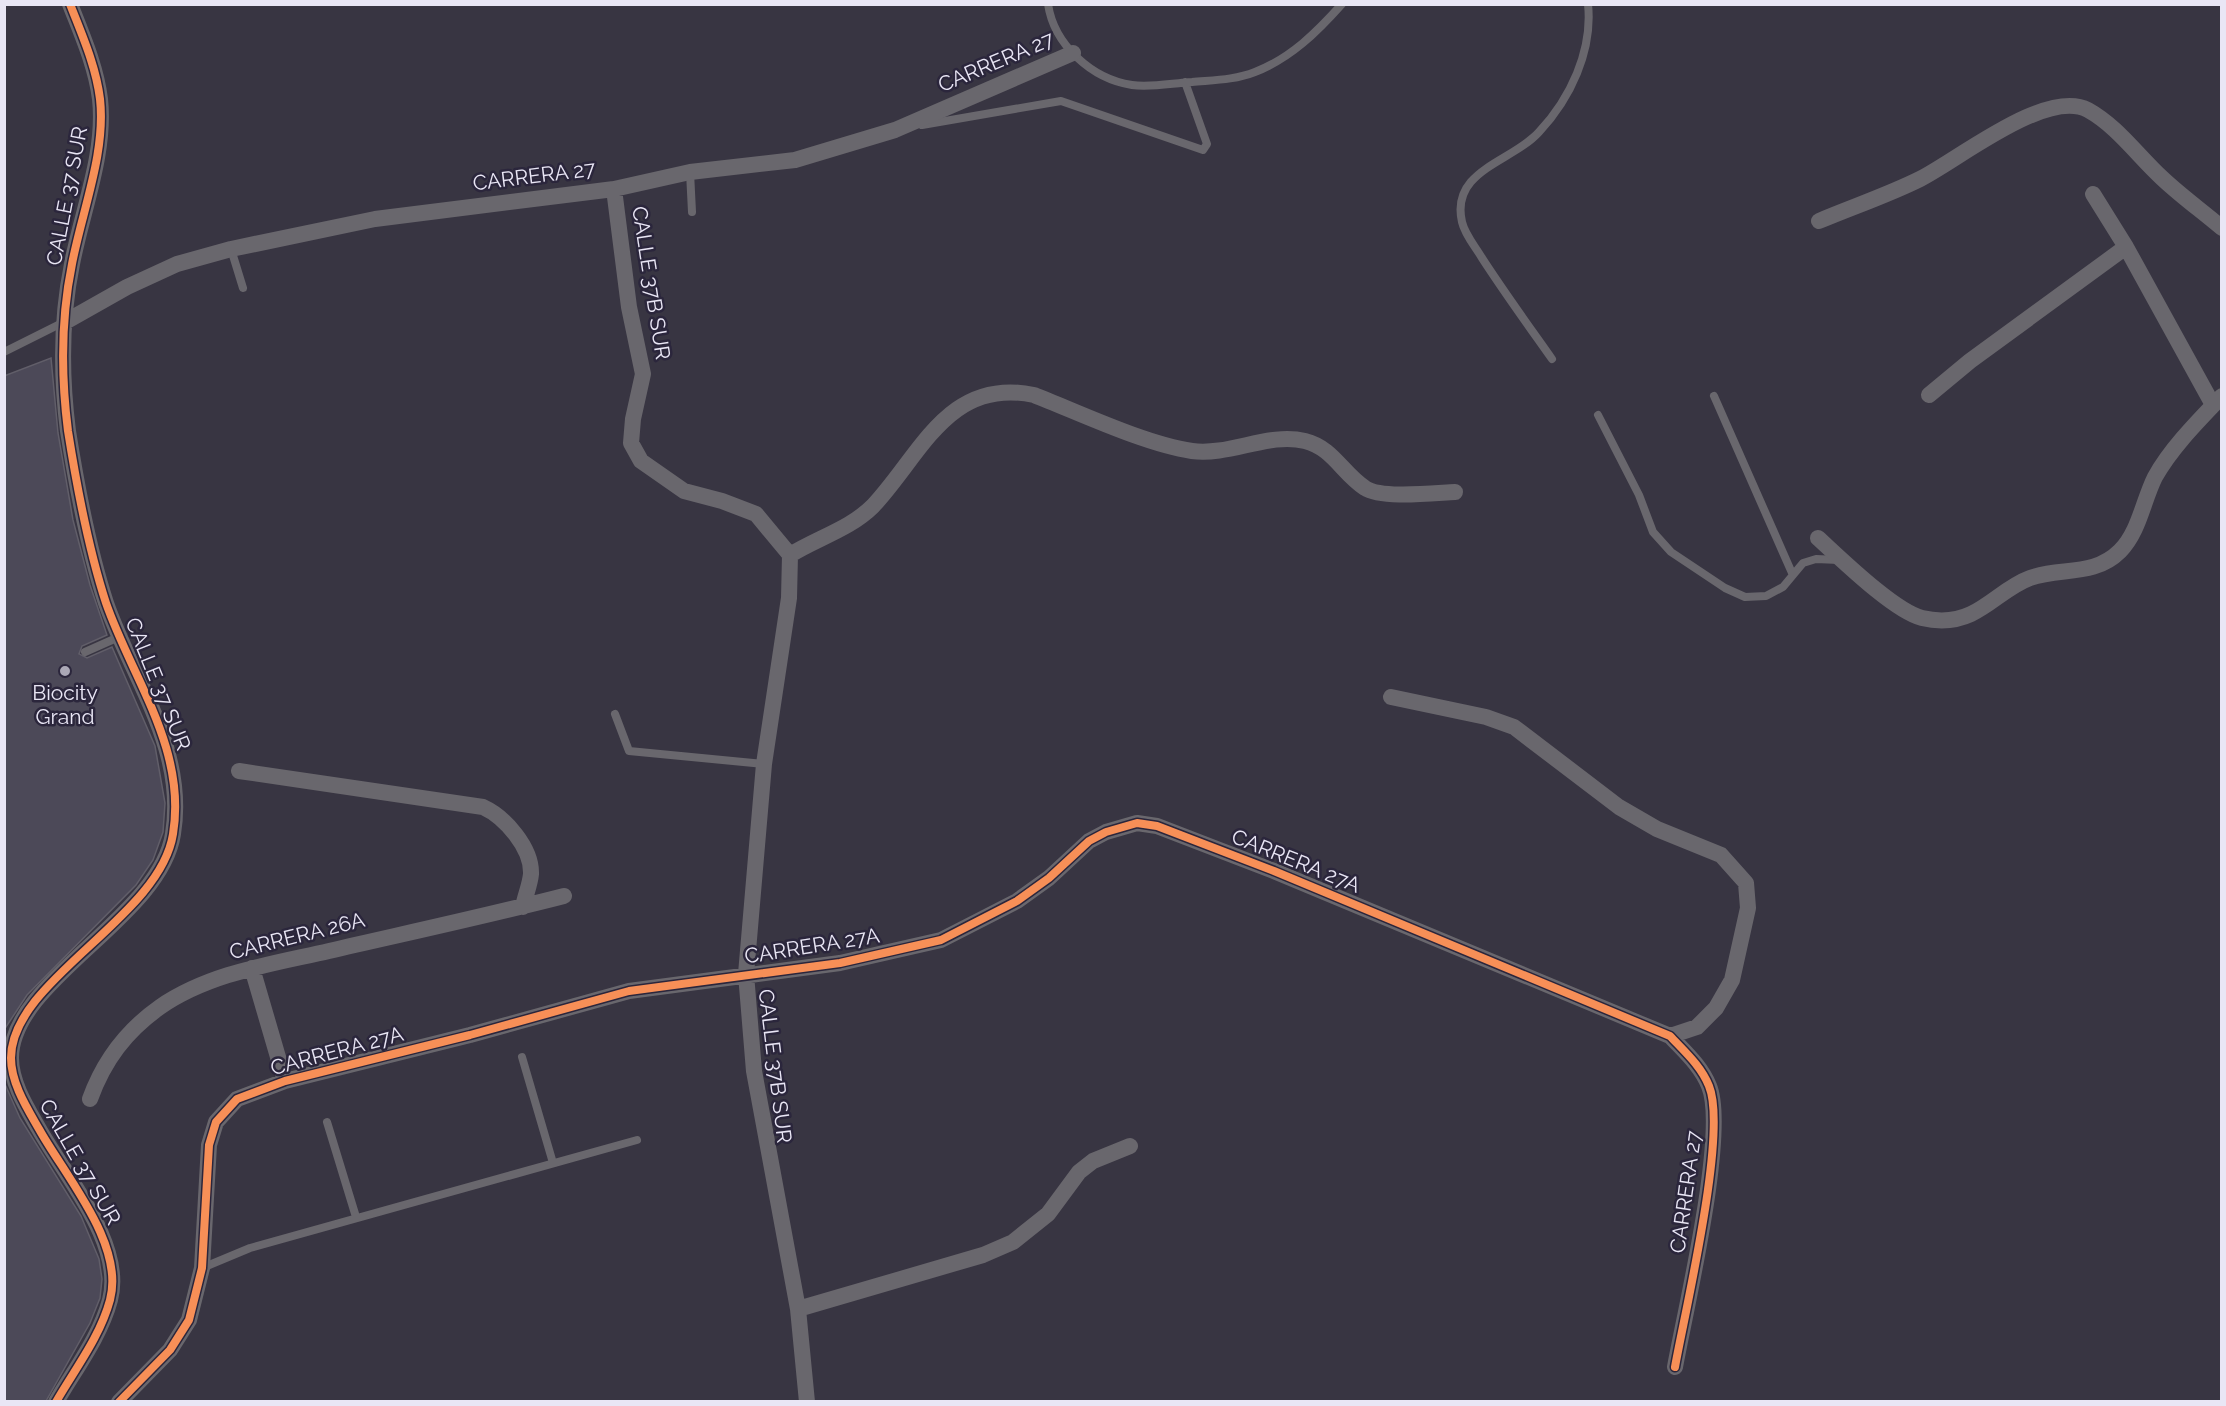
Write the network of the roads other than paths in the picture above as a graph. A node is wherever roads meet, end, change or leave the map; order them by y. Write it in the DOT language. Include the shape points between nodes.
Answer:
graph roads {
  1 [pos="70,4"];
  2 [pos="1048,4"];
  3 [pos="1342,4"];
  4 [pos="1588,4"];
  5 [pos="1073,53"];
  6 [pos="1185,82"];
  7 [pos="895,130"];
  8 [pos="690,172"];
  9 [pos="614,189"];
  10 [pos="2093,194"];
  11 [pos="692,212"];
  12 [pos="1818,221"];
  13 [pos="2222,228"];
  14 [pos="2126,247"];
  15 [pos="231,249"];
  16 [pos="243,288"];
  17 [pos="65,322"];
  18 [pos="4,352"];
  19 [pos="1552,358"];
  20 [pos="1929,395"];
  21 [pos="1714,396"];
  22 [pos="2217,400"];
  23 [pos="1598,415"];
  24 [pos="1455,492"];
  25 [pos="1818,538"];
  26 [pos="790,555"];
  27 [pos="1842,560"];
  28 [pos="1792,573"];
  29 [pos="121,636"];
  30 [pos="85,652"];
  31 [pos="1391,697"];
  32 [pos="615,714"];
  33 [pos="764,764"];
  34 [pos="238,771"];
  35 [pos="564,896"];
  36 [pos="523,907"];
  37 [pos="252,968"];
  38 [pos="746,974"];
  39 [pos="1670,1036"];
  40 [pos="522,1057"];
  41 [pos="285,1081"];
  42 [pos="90,1099"];
  43 [pos="327,1122"];
  44 [pos="637,1140"];
  45 [pos="1130,1146"];
  46 [pos="554,1163"];
  47 [pos="356,1217"];
  48 [pos="202,1268"];
  49 [pos="798,1309"];
  50 [pos="1675,1367"];
  51 [pos="56,1401"];
  52 [pos="119,1401"];
  53 [pos="807,1401"];
  1 -- 17 [label="street, CALLE 37 SUR" via="96,75 100,103 98,142 71,268"];
  2 -- 5 [label="lane" via="1057,35"];
  3 -- 6 [label="lane" via="1309,39 1274,63 1234,78"];
  4 -- 19 [label="lane" via="1585,52 1566,95 1537,134 1468,183 1461,209 1465,232"];
  5 -- 6 [label="lane" via="1111,80 1134,86"];
  5 -- 7 [label="street, CARRERA 27"];
  6 -- 7 [label="lane" via="1208,144 1203,150 1061,101"];
  7 -- 8 [label="street, CARRERA 27" via="795,160"];
  8 -- 9 [label="street, CARRERA 27"];
  8 -- 11 [label="lane"];
  9 -- 15 [label="street, CARRERA 27" via="375,219"];
  9 -- 26 [label="street, CALLE 37B SUR" via="629,307 643,374 631,443 641,461 684,491 756,514"];
  10 -- 14 [label="street"];
  12 -- 13 [label="street" via="1918,180 2032,113 2063,108 2086,109 2111,126 2165,181"];
  14 -- 20 [label="street"];
  14 -- 22 [label="street"];
  15 -- 16 [label="lane"];
  15 -- 17 [label="street, CARRERA 27" via="177,264"];
  17 -- 18 [label="lane, CARRERA 27"];
  17 -- 29 [label="street, CALLE 37 SUR" via="63,359 68,431 98,573"];
  21 -- 28 [label="lane"];
  22 -- 27 [label="street" via="2156,475 2133,532 2120,551 2101,566 2030,578 1974,613 1939,621 1920,618 1899,606"];
  23 -- 28 [label="lane" via="1639,495 1653,532 1671,552 1745,597 1766,596 1783,586"];
  24 -- 26 [label="street" via="1367,490 1322,447 1303,440 1216,452 1192,451 1163,444 1034,395 1013,390 991,392 940,423 872,506 850,524"];
  25 -- 27 [label="street"];
  26 -- 33 [label="street, CALLE 37B SUR" via="789,598"];
  27 -- 28 [label="lane" via="1816,559 1803,563"];
  29 -- 30 [label="lane"];
  29 -- 51 [label="street, CALLE 37 SUR" via="173,769 173,836 161,866 144,892 27,1013 15,1035 11,1059 16,1083 104,1241 113,1269 111,1298 99,1329"];
  31 -- 39 [label="street" via="1486,717 1514,727 1619,807 1657,829 1721,855 1746,883 1748,908 1732,980 1716,1008 1697,1027"];
  32 -- 33 [label="lane" via="629,751"];
  33 -- 38 [label="street, CALLE 37B SUR"];
  34 -- 36 [label="street" via="483,807 496,813 506,822 529,863 531,873"];
  35 -- 36 [label="street, CARRERA 26A"];
  36 -- 37 [label="street, CARRERA 26A"];
  37 -- 41 [label="street"];
  37 -- 42 [label="street, CARRERA 26A" via="187,991 161,1006 115,1048 100,1071"];
  38 -- 39 [label="street, CARRERA 27A" via="840,963 942,940 1017,901 1050,878 1089,841 1137,823 1157,825 1274,871"];
  38 -- 41 [label="street, CARRERA 27A" via="629,991"];
  38 -- 49 [label="street, CALLE 37B SUR" via="754,1071"];
  39 -- 50 [label="street, CARRERA 27" via="1697,1064 1710,1089 1714,1124 1712,1163"];
  40 -- 46 [label="lane"];
  41 -- 48 [label="street, CARRERA 27A" via="237,1099 216,1122 209,1145"];
  43 -- 47 [label="lane"];
  44 -- 46 [label="lane"];
  45 -- 49 [label="street" via="1093,1161 1079,1172 1048,1214 1013,1242 983,1255"];
  46 -- 47 [label="lane"];
  47 -- 48 [label="lane" via="250,1248"];
  48 -- 52 [label="street, CARRERA 27A" via="189,1320 170,1350"];
  49 -- 53 [label="street, CALLE 37B SUR"];
}
